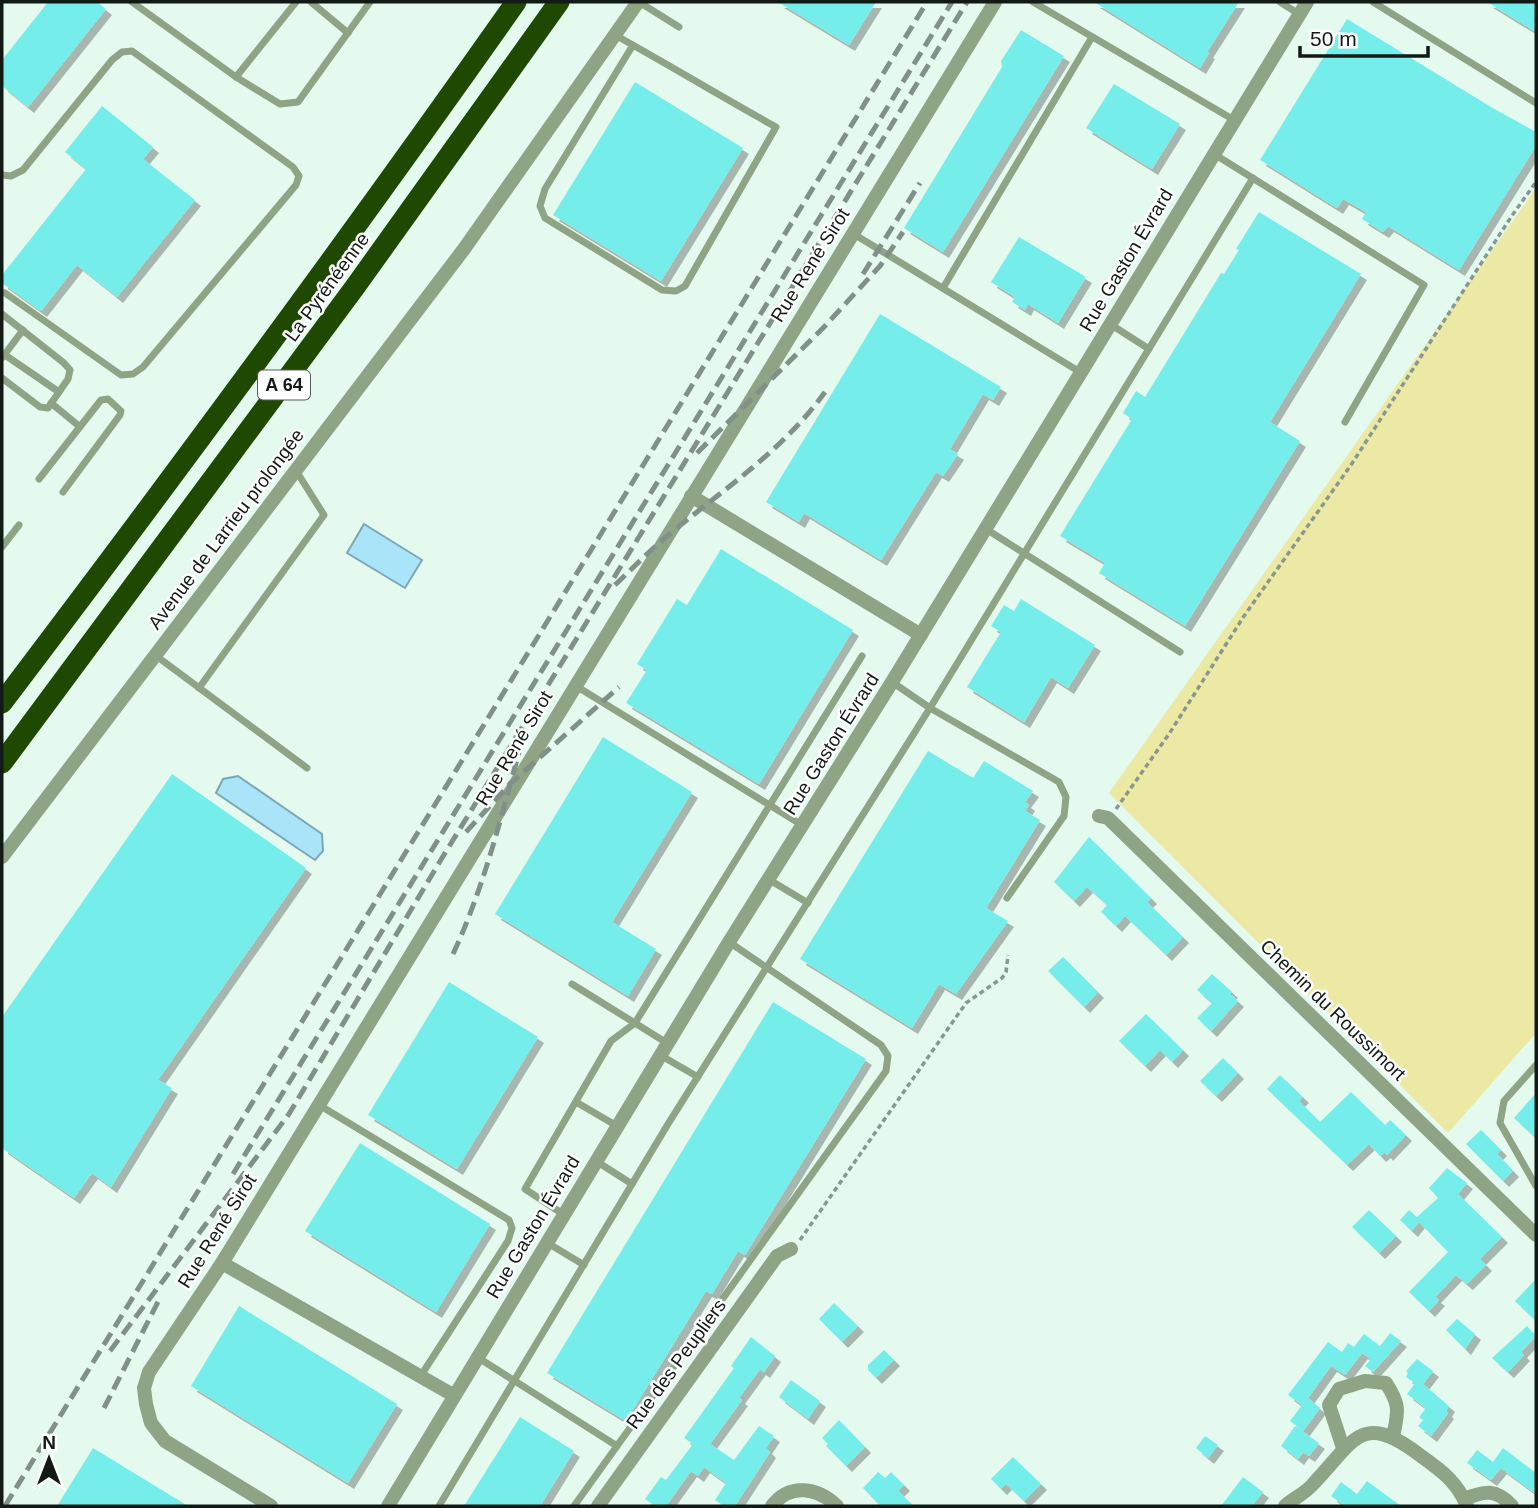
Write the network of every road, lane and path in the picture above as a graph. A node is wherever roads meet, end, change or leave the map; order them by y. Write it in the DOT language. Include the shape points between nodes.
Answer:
graph roads {
  1 [pos="132,2"];
  2 [pos="296,2"];
  3 [pos="311,2"];
  4 [pos="370,2"];
  5 [pos="516,2"];
  6 [pos="559,2"];
  7 [pos="638,2"];
  8 [pos="995,2"];
  9 [pos="1033,2"];
  10 [pos="1280,2"];
  11 [pos="1373,2"];
  12 [pos="1303,8"];
  13 [pos="679,27"];
  14 [pos="348,33"];
  15 [pos="615,34"];
  16 [pos="1092,37"];
  17 [pos="633,45"];
  18 [pos="236,77"];
  19 [pos="1536,103"];
  20 [pos="1234,120"];
  21 [pos="1213,153"];
  22 [pos="2,175"];
  23 [pos="1253,178"];
  24 [pos="1536,182"];
  25 [pos="852,233"];
  26 [pos="943,288"];
  27 [pos="5,293"];
  28 [pos="2,314"];
  29 [pos="1110,324"];
  30 [pos="23,330"];
  31 [pos="1149,349"];
  32 [pos="3,356"];
  33 [pos="1080,372"];
  34 [pos="2,378"];
  35 [pos="59,392"];
  36 [pos="51,403"];
  37 [pos="1345,422"];
  38 [pos="79,426"];
  39 [pos="295,469"];
  40 [pos="39,479"];
  41 [pos="63,492"];
  42 [pos="691,496"];
  43 [pos="19,525"];
  44 [pos="985,529"];
  45 [pos="2,547"];
  46 [pos="1023,553"];
  47 [pos="921,635"];
  48 [pos="1180,652"];
  49 [pos="155,655"];
  50 [pos="862,656"];
  51 [pos="892,682"];
  52 [pos="575,685"];
  53 [pos="199,688"];
  54 [pos="2,704"];
  55 [pos="930,708"];
  56 [pos="2,763"];
  57 [pos="307,768"];
  58 [pos="769,806"];
  59 [pos="1104,817"];
  60 [pos="802,825"];
  61 [pos="2,857"];
  62 [pos="768,879"];
  63 [pos="1007,898"];
  64 [pos="808,903"];
  65 [pos="729,942"];
  66 [pos="1008,955"];
  67 [pos="766,969"];
  68 [pos="572,984"];
  69 [pos="635,1023"];
  70 [pos="664,1049"];
  71 [pos="1536,1065"];
  72 [pos="698,1077"];
  73 [pos="576,1102"];
  74 [pos="319,1104"];
  75 [pos="617,1126"];
  76 [pos="596,1161"];
  77 [pos="632,1184"];
  78 [pos="1536,1186"];
  79 [pos="564,1214"];
  80 [pos="1536,1235"];
  81 [pos="546,1242"];
  82 [pos="791,1249"];
  83 [pos="222,1263"];
  84 [pos="583,1265"];
  85 [pos="477,1357"];
  86 [pos="420,1377"];
  87 [pos="514,1380"];
  88 [pos="453,1395"];
  89 [pos="1393,1437"];
  90 [pos="617,1446"];
  91 [pos="1343,1448"];
  92 [pos="1466,1502"];
  93 [pos="271,1506"];
  94 [pos="388,1506"];
  95 [pos="439,1506"];
  96 [pos="574,1506"];
  97 [pos="598,1506"];
  98 [pos="772,1506"];
  99 [pos="837,1506"];
  100 [pos="1285,1506"];
  101 [pos="1511,1506"];
  1 -- 18 [label="lane"];
  2 -- 18 [label="lane"];
  3 -- 14 [label="lane"];
  4 -- 14 [label="lane"];
  5 -- 54 [label="highway, La Pyrénéenne / A 64"];
  6 -- 56 [label="highway, La Pyrénéenne / A 64" via="323,331"];
  7 -- 13 [label="lane"];
  7 -- 15 [label="street, Avenue de Larrieu prolongée"];
  8 -- 25 [label="street, Rue René Sirot"];
  9 -- 16 [label="lane"];
  10 -- 12 [label="lane"];
  11 -- 19 [label="lane"];
  12 -- 20 [label="street, Rue Gaston Évrard"];
  14 -- 18 [label="lane" via="298,102 280,104"];
  15 -- 17 [label="lane"];
  15 -- 39 [label="street, Avenue de Larrieu prolongée" via="464,249"];
  16 -- 20 [label="lane"];
  16 -- 26 [label="lane"];
  17 -- 17 [label="lane" via="545,189 540,206 545,218 662,290 676,291 685,286 776,127"];
  20 -- 21 [label="street, Rue Gaston Évrard"];
  21 -- 23 [label="lane"];
  21 -- 29 [label="street, Rue Gaston Évrard"];
  22 -- 27 [label="lane" via="23,170 112,60 132,51 293,167 299,176 287,196 133,374 121,375"];
  23 -- 31 [label="lane"];
  23 -- 37 [label="lane" via="1424,285"];
  24 -- 59 [label="path" via="1169,734"];
  25 -- 26 [label="lane"];
  25 -- 42 [label="street, Rue René Sirot"];
  26 -- 33 [label="lane"];
  28 -- 30 [label="lane"];
  29 -- 31 [label="lane"];
  29 -- 33 [label="street, Rue Gaston Évrard"];
  30 -- 32 [label="lane"];
  30 -- 35 [label="lane" via="70,370"];
  31 -- 46 [label="lane"];
  32 -- 35 [label="lane"];
  33 -- 44 [label="street, Rue Gaston Évrard"];
  34 -- 36 [label="lane" via="40,407 48,408"];
  35 -- 36 [label="lane"];
  36 -- 38 [label="lane"];
  38 -- 40 [label="lane"];
  38 -- 41 [label="lane" via="101,400 108,399 121,411"];
  39 -- 49 [label="street, Avenue de Larrieu prolongée"];
  39 -- 53 [label="lane" via="324,515"];
  42 -- 47 [label="street"];
  42 -- 52 [label="street, Rue René Sirot"];
  43 -- 45 [label="lane"];
  44 -- 46 [label="lane"];
  44 -- 47 [label="street, Rue Gaston Évrard"];
  46 -- 48 [label="lane"];
  46 -- 55 [label="lane"];
  47 -- 51 [label="street, Rue Gaston Évrard"];
  49 -- 53 [label="lane"];
  49 -- 61 [label="street, Avenue de Larrieu prolongée"];
  50 -- 58 [label="lane"];
  51 -- 55 [label="lane"];
  51 -- 60 [label="street, Rue Gaston Évrard"];
  52 -- 58 [label="lane"];
  52 -- 74 [label="street, Rue René Sirot"];
  53 -- 57 [label="lane"];
  55 -- 63 [label="lane" via="1059,782 1066,797 1064,817"];
  55 -- 64 [label="lane"];
  58 -- 60 [label="lane"];
  58 -- 69 [label="lane"];
  59 -- 80 [label="street, Chemin du Roussimort"];
  60 -- 62 [label="street, Rue Gaston Évrard"];
  62 -- 64 [label="lane"];
  62 -- 65 [label="street, Rue Gaston Évrard"];
  64 -- 67 [label="lane"];
  65 -- 67 [label="lane"];
  65 -- 70 [label="street, Rue Gaston Évrard"];
  66 -- 82 [label="path" via="1002,978 966,1003"];
  67 -- 72 [label="lane"];
  67 -- 90 [label="lane" via="881,1045 888,1056 886,1071"];
  68 -- 69 [label="lane"];
  69 -- 70 [label="lane"];
  69 -- 73 [label="lane" via="611,1041"];
  70 -- 72 [label="lane"];
  70 -- 75 [label="street, Rue Gaston Évrard"];
  71 -- 78 [label="lane" via="1504,1101 1500,1123"];
  72 -- 77 [label="lane"];
  73 -- 75 [label="lane"];
  73 -- 79 [label="lane" via="525,1189"];
  74 -- 83 [label="street, Rue René Sirot"];
  74 -- 86 [label="lane" via="509,1220 512,1228"];
  75 -- 76 [label="street, Rue Gaston Évrard"];
  76 -- 77 [label="lane"];
  76 -- 79 [label="street, Rue Gaston Évrard"];
  77 -- 84 [label="lane"];
  79 -- 81 [label="street, Rue Gaston Évrard"];
  81 -- 84 [label="lane"];
  81 -- 85 [label="street, Rue Gaston Évrard"];
  82 -- 97 [label="street, Rue des Peupliers" via="777,1256"];
  83 -- 86 [label="street"];
  83 -- 93 [label="street, Rue René Sirot" via="149,1372 144,1388 151,1423 165,1441"];
  84 -- 87 [label="lane"];
  85 -- 87 [label="lane"];
  85 -- 88 [label="street, Rue Gaston Évrard"];
  86 -- 88 [label="street"];
  87 -- 90 [label="lane"];
  87 -- 95 [label="lane"];
  88 -- 94 [label="street, Rue Gaston Évrard"];
  89 -- 91 [label="street" via="1372,1433"];
  89 -- 91 [label="street" via="1399,1408 1396,1398 1386,1383 1365,1381 1339,1389 1329,1405"];
  89 -- 92 [label="street" via="1451,1478"];
  90 -- 96 [label="lane"];
  91 -- 100 [label="street" via="1315,1483"];
  92 -- 101 [label="street" via="1481,1492 1500,1495"];
  98 -- 99 [label="street" via="795,1490 812,1490"];
}
